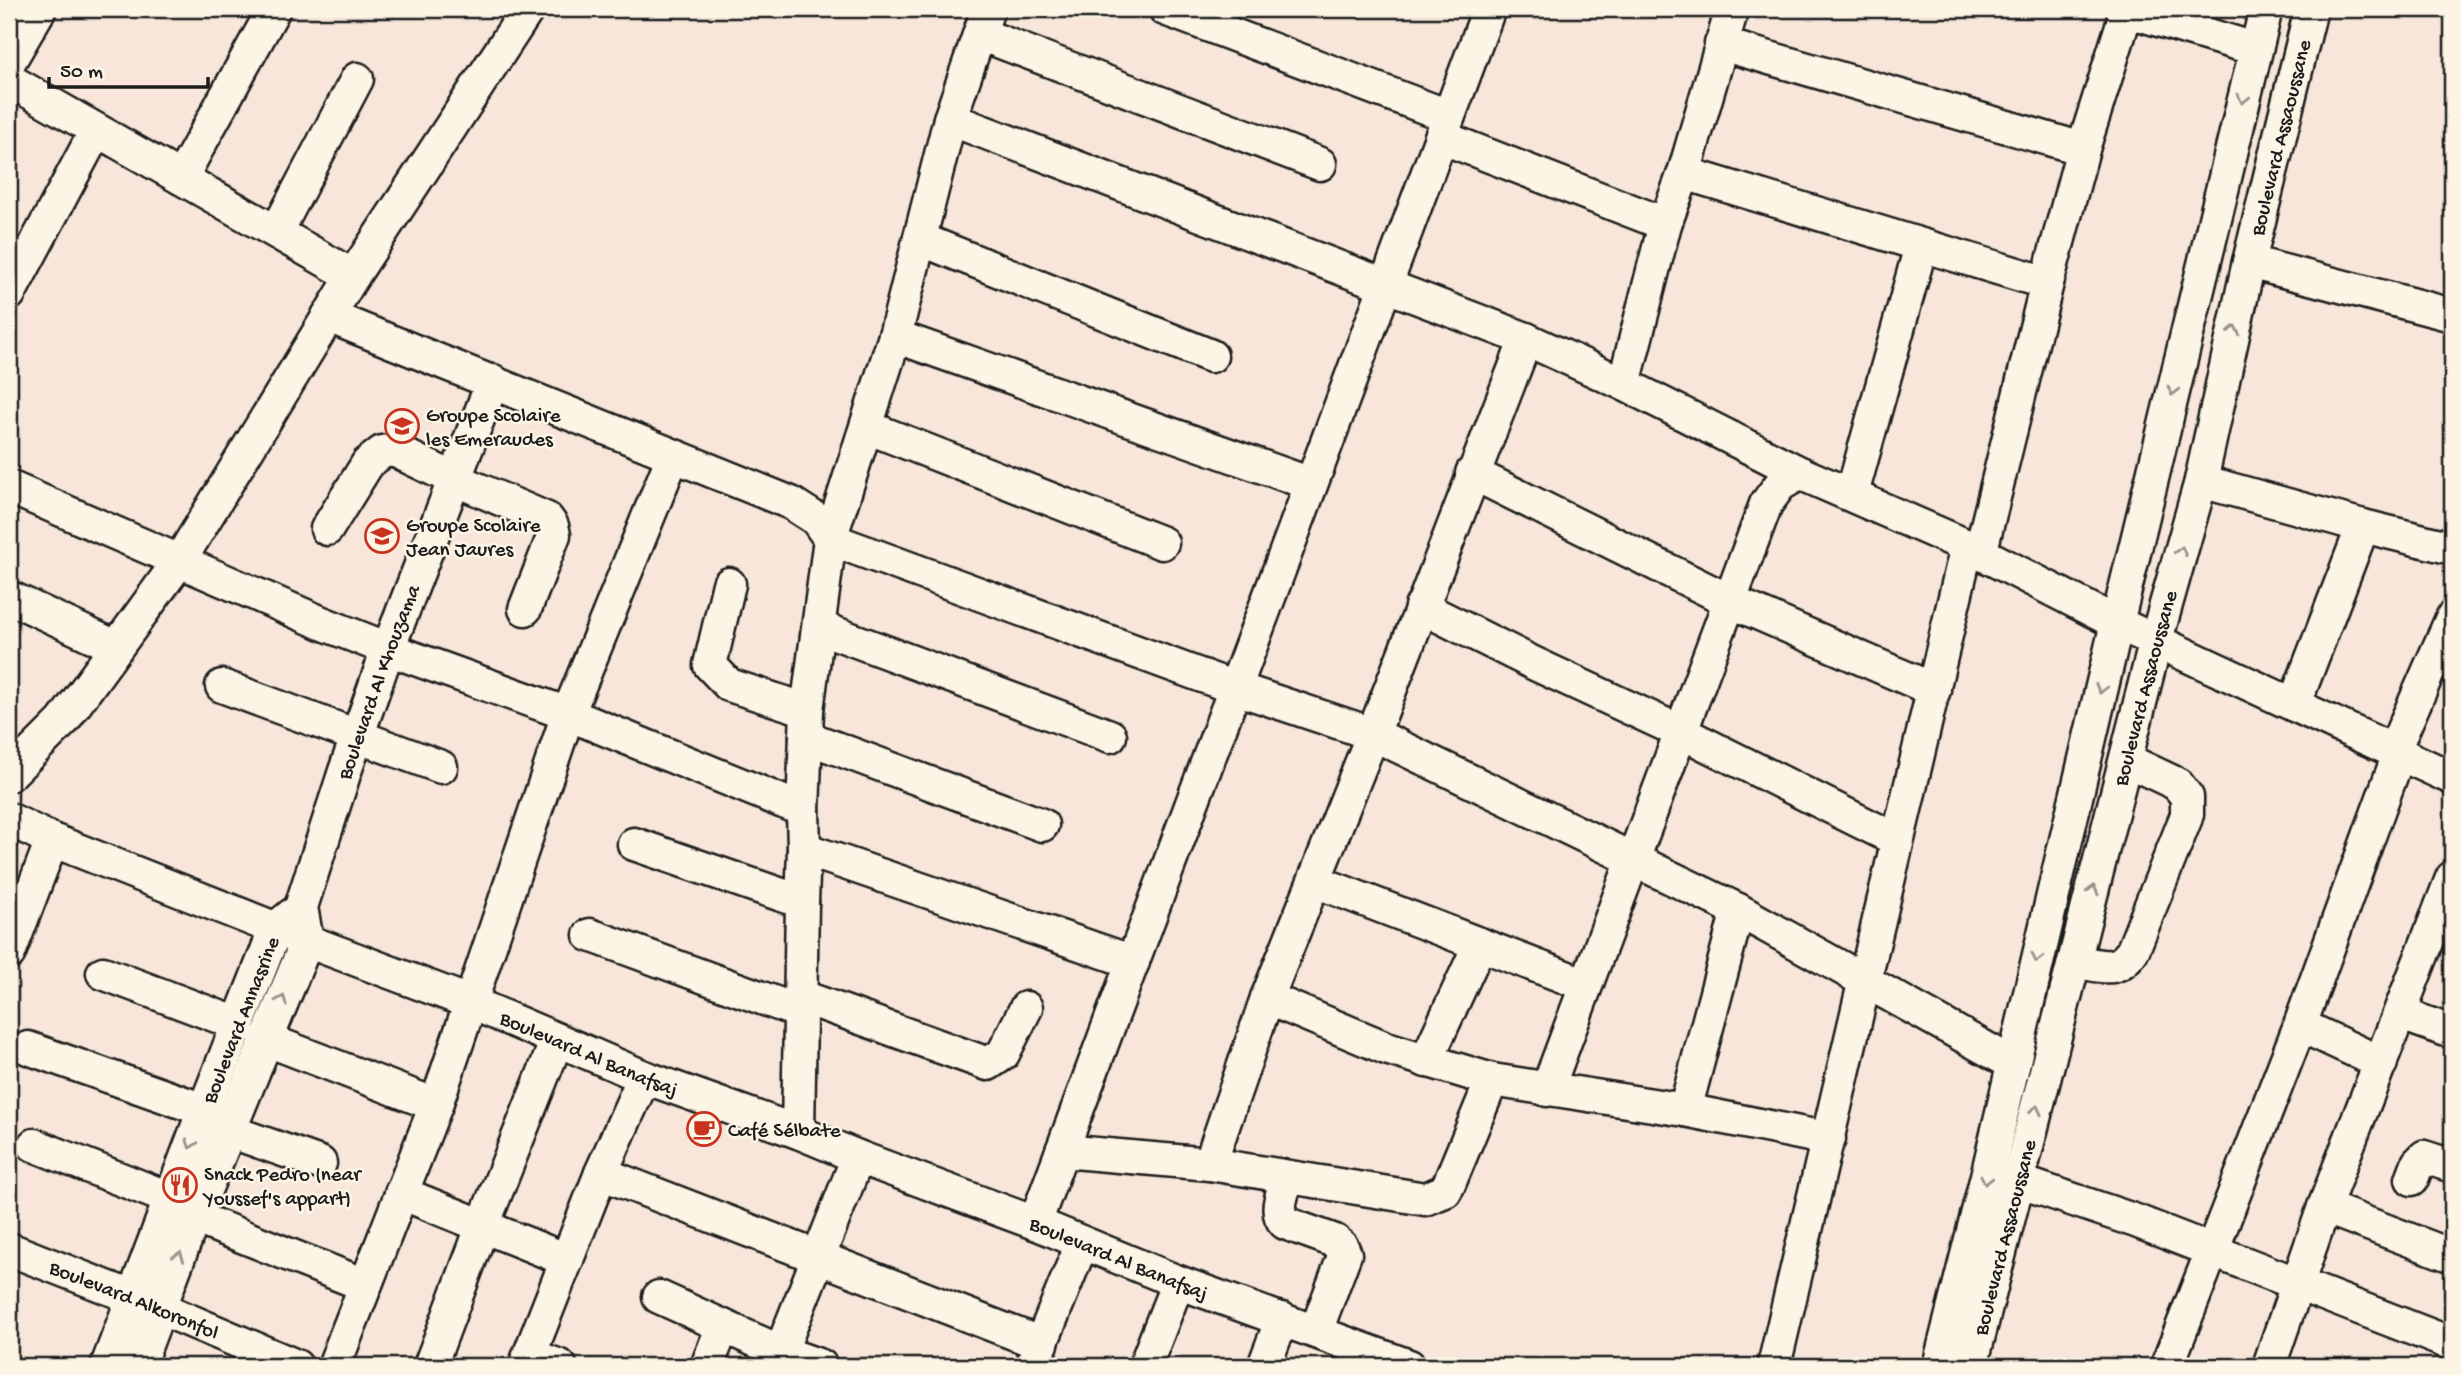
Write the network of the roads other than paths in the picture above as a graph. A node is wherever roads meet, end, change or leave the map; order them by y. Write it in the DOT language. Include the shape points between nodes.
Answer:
graph roads {
  1 [pos="40,9"];
  2 [pos="274,9"];
  3 [pos="528,9"];
  4 [pos="1165,9"];
  5 [pos="1489,9"];
  6 [pos="1732,9"];
  7 [pos="2266,9"];
  8 [pos="2311,9"];
  9 [pos="2124,10"];
  10 [pos="984,21"];
  11 [pos="1721,44"];
  12 [pos="2255,48"];
  13 [pos="9,62"];
  14 [pos="357,79"];
  15 [pos="9,80"];
  16 [pos="950,119"];
  17 [pos="1445,127"];
  18 [pos="96,131"];
  19 [pos="2083,149"];
  20 [pos="1320,164"];
  21 [pos="1684,173"];
  22 [pos="181,178"];
  23 [pos="1665,224"];
  24 [pos="277,231"];
  25 [pos="920,239"];
  26 [pos="1921,246"];
  27 [pos="2249,262"];
  28 [pos="353,275"];
  29 [pos="2047,283"];
  30 [pos="1386,284"];
  31 [pos="9,294"];
  32 [pos="2452,314"];
  33 [pos="328,316"];
  34 [pos="895,336"];
  35 [pos="1526,339"];
  36 [pos="1211,356"];
  37 [pos="492,381"];
  38 [pos="1624,384"];
  39 [pos="867,427"];
  40 [pos="673,456"];
  41 [pos="1472,473"];
  42 [pos="1800,474"];
  43 [pos="454,479"];
  44 [pos="2201,481"];
  45 [pos="1311,484"];
  46 [pos="9,487"];
  47 [pos="1852,494"];
  48 [pos="2363,526"];
  49 [pos="327,529"];
  50 [pos="830,539"];
  51 [pos="1162,543"];
  52 [pos="2452,548"];
  53 [pos="1974,550"];
  54 [pos="180,561"];
  55 [pos="729,583"];
  56 [pos="9,597"];
  57 [pos="1730,601"];
  58 [pos="1421,607"];
  59 [pos="525,608"];
  60 [pos="2452,618"];
  61 [pos="2117,622"];
  62 [pos="818,627"];
  63 [pos="2156,640"];
  64 [pos="116,647"];
  65 [pos="388,649"];
  66 [pos="222,686"];
  67 [pos="1235,688"];
  68 [pos="1934,690"];
  69 [pos="2294,705"];
  70 [pos="568,714"];
  71 [pos="806,723"];
  72 [pos="1681,732"];
  73 [pos="1373,734"];
  74 [pos="1110,736"];
  75 [pos="357,737"];
  76 [pos="2396,753"];
  77 [pos="2126,760"];
  78 [pos="441,767"];
  79 [pos="9,775"];
  80 [pos="2452,778"];
  81 [pos="803,810"];
  82 [pos="9,819"];
  83 [pos="1042,825"];
  84 [pos="52,840"];
  85 [pos="1897,840"];
  86 [pos="634,844"];
  87 [pos="804,849"];
  88 [pos="1634,858"];
  89 [pos="2452,878"];
  90 [pos="1315,881"];
  91 [pos="802,902"];
  92 [pos="301,907"];
  93 [pos="1738,911"];
  94 [pos="2444,925"];
  95 [pos="276,928"];
  96 [pos="590,935"];
  97 [pos="307,941"];
  98 [pos="1480,944"];
  99 [pos="9,953"];
  100 [pos="2075,961"];
  101 [pos="1133,962"];
  102 [pos="103,973"];
  103 [pos="1864,980"];
  104 [pos="1586,985"];
  105 [pos="1267,998"];
  106 [pos="471,1003"];
  107 [pos="800,1004"];
  108 [pos="1026,1008"];
  109 [pos="2401,1014"];
  110 [pos="2300,1025"];
  111 [pos="252,1032"];
  112 [pos="2452,1032"];
  113 [pos="557,1040"];
  114 [pos="28,1048"];
  115 [pos="1426,1061"];
  116 [pos="2012,1063"];
  117 [pos="2381,1063"];
  118 [pos="644,1077"];
  119 [pos="1492,1080"];
  120 [pos="1547,1090"];
  121 [pos="436,1105"];
  122 [pos="204,1110"];
  123 [pos="1685,1110"];
  124 [pos="229,1131"];
  125 [pos="798,1132"];
  126 [pos="1829,1139"];
  127 [pos="34,1145"];
  128 [pos="1062,1151"];
  129 [pos="858,1157"];
  130 [pos="320,1163"];
  131 [pos="1210,1164"];
  132 [pos="2452,1166"];
  133 [pos="601,1173"];
  134 [pos="1287,1177"];
  135 [pos="2412,1179"];
  136 [pos="2018,1181"];
  137 [pos="401,1194"];
  138 [pos="2324,1207"];
  139 [pos="182,1208"];
  140 [pos="1035,1223"];
  141 [pos="483,1225"];
  142 [pos="1082,1243"];
  143 [pos="9,1249"];
  144 [pos="2212,1250"];
  145 [pos="2452,1256"];
  146 [pos="819,1259"];
  147 [pos="567,1260"];
  148 [pos="1178,1282"];
  149 [pos="2298,1283"];
  150 [pos="365,1285"];
  151 [pos="659,1297"];
  152 [pos="147,1303"];
  153 [pos="1282,1319"];
  154 [pos="723,1326"];
  155 [pos="1315,1331"];
  156 [pos="2452,1343"];
  157 [pos="1037,1355"];
  158 [pos="778,1359"];
  159 [pos="527,1360"];
  160 [pos="276,1362"];
  161 [pos="107,1366"];
  162 [pos="138,1366"];
  163 [pos="334,1366"];
  164 [pos="430,1366"];
  165 [pos="560,1366"];
  166 [pos="707,1366"];
  167 [pos="821,1366"];
  168 [pos="1145,1366"];
  169 [pos="1264,1366"];
  170 [pos="1409,1366"];
  171 [pos="1774,1366"];
  172 [pos="1938,1366"];
  173 [pos="1971,1366"];
  174 [pos="2167,1366"];
  175 [pos="2269,1366"];
  1 -- 13 [label="street"];
  2 -- 22 [label="street"];
  3 -- 28 [label="street"];
  4 -- 17 [label="street"];
  5 -- 17 [label="street"];
  6 -- 11 [label="street"];
  7 -- 12 [label="street, Boulevard Assaoussane"];
  8 -- 27 [label="street, Boulevard Assaoussane"];
  9 -- 12 [label="street"];
  9 -- 19 [label="street"];
  10 -- 16 [label="street"];
  10 -- 20 [label="street"];
  11 -- 19 [label="street"];
  11 -- 21 [label="street"];
  12 -- 61 [label="street, Boulevard Assaoussane, one-way"];
  14 -- 24 [label="street"];
  15 -- 18 [label="street"];
  16 -- 25 [label="street"];
  16 -- 30 [label="street"];
  17 -- 23 [label="street"];
  17 -- 30 [label="street"];
  18 -- 22 [label="street"];
  18 -- 31 [label="street"];
  19 -- 29 [label="street"];
  21 -- 23 [label="street"];
  21 -- 26 [label="street"];
  22 -- 24 [label="street"];
  23 -- 38 [label="street"];
  24 -- 28 [label="street"];
  25 -- 34 [label="street"];
  25 -- 36 [label="street"];
  26 -- 29 [label="street"];
  26 -- 47 [label="street"];
  27 -- 32 [label="street"];
  44 -- 27 [label="street, Boulevard Assaoussane, one-way"];
  28 -- 33 [label="street"];
  29 -- 53 [label="street"];
  30 -- 35 [label="street"];
  30 -- 45 [label="street"];
  33 -- 37 [label="street"];
  33 -- 54 [label="street"];
  34 -- 39 [label="street"];
  34 -- 45 [label="street"];
  35 -- 38 [label="street"];
  35 -- 41 [label="street"];
  37 -- 40 [label="street"];
  37 -- 43 [label="street, Boulevard Al Khouzama"];
  38 -- 42 [label="street"];
  39 -- 50 [label="street"];
  39 -- 51 [label="street"];
  40 -- 50 [label="street" via="791,503 816,519"];
  40 -- 70 [label="street"];
  41 -- 57 [label="street"];
  41 -- 58 [label="street"];
  42 -- 47 [label="street"];
  42 -- 57 [label="street" via="1780,485 1766,504"];
  43 -- 49 [label="street" via="394,450 382,452 368,463"];
  43 -- 59 [label="street" via="547,519 552,526 554,535"];
  43 -- 65 [label="street, Boulevard Al Khouzama"];
  44 -- 48 [label="street"];
  63 -- 44 [label="street, Boulevard Assaoussane, one-way"];
  45 -- 67 [label="street"];
  46 -- 54 [label="street"];
  47 -- 53 [label="street"];
  48 -- 52 [label="street"];
  48 -- 69 [label="street"];
  50 -- 62 [label="street"];
  50 -- 67 [label="street"];
  53 -- 61 [label="street"];
  53 -- 68 [label="street"];
  54 -- 64 [label="street"];
  54 -- 65 [label="street"];
  55 -- 71 [label="street" via="710,665 729,685"];
  56 -- 64 [label="street"];
  57 -- 68 [label="street"];
  57 -- 72 [label="street"];
  58 -- 72 [label="street"];
  58 -- 73 [label="street"];
  60 -- 76 [label="street"];
  61 -- 63 [label="street"];
  61 -- 116 [label="street, Boulevard Assaoussane, one-way"];
  62 -- 71 [label="street"];
  62 -- 74 [label="street"];
  63 -- 69 [label="street"];
  63 -- 77 [label="street, Boulevard Assaoussane"];
  64 -- 79 [label="street" via="63,721"];
  65 -- 70 [label="street"];
  65 -- 75 [label="street, Boulevard Al Khouzama"];
  66 -- 75 [label="street"];
  67 -- 73 [label="street"];
  67 -- 101 [label="street"];
  68 -- 85 [label="street"];
  69 -- 76 [label="street"];
  70 -- 81 [label="street"];
  70 -- 106 [label="street"];
  71 -- 81 [label="street"];
  71 -- 83 [label="street"];
  72 -- 85 [label="street"];
  72 -- 88 [label="street"];
  73 -- 88 [label="street"];
  73 -- 90 [label="street"];
  75 -- 78 [label="street"];
  75 -- 92 [label="street, Boulevard Al Khouzama"];
  76 -- 80 [label="street"];
  76 -- 110 [label="street"];
  100 -- 77 [label="street, Boulevard Assaoussane, one-way"];
  77 -- 100 [label="street" via="2177,783 2187,797 2187,815 2125,963 2113,968"];
  81 -- 87 [label="street"];
  82 -- 84 [label="street, Boulevard Al Banafsaj"];
  84 -- 95 [label="street, Boulevard Al Banafsaj"];
  84 -- 99 [label="street"];
  85 -- 103 [label="street"];
  86 -- 91 [label="street"];
  87 -- 91 [label="street"];
  87 -- 101 [label="street"];
  88 -- 93 [label="street"];
  88 -- 104 [label="street"];
  89 -- 94 [label="street"];
  90 -- 98 [label="street"];
  90 -- 105 [label="street"];
  91 -- 107 [label="street"];
  92 -- 95 [label="street, Boulevard Annasrine"];
  92 -- 97 [label="street, Boulevard Annasrine"];
  93 -- 103 [label="street"];
  93 -- 123 [label="street"];
  94 -- 109 [label="street"];
  95 -- 97 [label="street, Boulevard Al Banafsaj"];
  95 -- 111 [label="street, Boulevard Annasrine"];
  96 -- 107 [label="street"];
  97 -- 106 [label="street, Boulevard Al Banafsaj"];
  111 -- 97 [label="street, Boulevard Annasrine, one-way"];
  98 -- 104 [label="street"];
  98 -- 115 [label="street"];
  136 -- 100 [label="street, Boulevard Assaoussane, one-way"];
  101 -- 128 [label="street"];
  102 -- 111 [label="street"];
  103 -- 116 [label="street"];
  103 -- 126 [label="street"];
  104 -- 120 [label="street"];
  105 -- 115 [label="street"];
  105 -- 131 [label="street"];
  106 -- 113 [label="street, Boulevard Al Banafsaj"];
  106 -- 121 [label="street"];
  107 -- 108 [label="street" via="988,1064 1003,1054"];
  107 -- 125 [label="street"];
  109 -- 112 [label="street"];
  109 -- 117 [label="street"];
  110 -- 117 [label="street"];
  110 -- 144 [label="street"];
  111 -- 121 [label="street"];
  111 -- 122 [label="street, Boulevard Annasrine"];
  111 -- 124 [label="street, Boulevard Annasrine"];
  113 -- 118 [label="street, Boulevard Al Banafsaj"];
  113 -- 141 [label="street"];
  114 -- 122 [label="street"];
  115 -- 119 [label="street"];
  116 -- 172 [label="street, Boulevard Assaoussane, one-way"];
  117 -- 138 [label="street"];
  118 -- 125 [label="street, Boulevard Al Banafsaj"];
  118 -- 133 [label="street"];
  119 -- 120 [label="street"];
  119 -- 134 [label="street" via="1449,1184 1436,1196 1424,1199"];
  120 -- 123 [label="street"];
  121 -- 137 [label="street"];
  122 -- 139 [label="street, Boulevard Annasrine, one-way"];
  123 -- 126 [label="street"];
  124 -- 130 [label="street"];
  124 -- 139 [label="street, Boulevard Annasrine"];
  125 -- 129 [label="street, Boulevard Al Banafsaj"];
  126 -- 171 [label="street"];
  127 -- 139 [label="street"];
  128 -- 131 [label="street"];
  128 -- 140 [label="street"];
  129 -- 140 [label="street, Boulevard Al Banafsaj"];
  129 -- 146 [label="street"];
  131 -- 134 [label="street"];
  132 -- 135 [label="street" via="2424,1157"];
  133 -- 146 [label="street"];
  133 -- 147 [label="street"];
  134 -- 155 [label="street" via="1280,1218 1335,1241 1345,1254"];
  136 -- 144 [label="street"];
  136 -- 173 [label="street, Boulevard Assaoussane"];
  137 -- 141 [label="street"];
  137 -- 150 [label="street"];
  138 -- 145 [label="street"];
  138 -- 149 [label="street"];
  139 -- 150 [label="street"];
  139 -- 152 [label="street, Boulevard Annasrine"];
  140 -- 142 [label="street, Boulevard Al Banafsaj"];
  141 -- 147 [label="street"];
  141 -- 164 [label="street"];
  142 -- 148 [label="street, Boulevard Al Banafsaj"];
  142 -- 157 [label="street"];
  143 -- 152 [label="street, Boulevard Alkoronfol"];
  144 -- 149 [label="street"];
  144 -- 174 [label="street"];
  146 -- 157 [label="street"];
  146 -- 158 [label="street"];
  147 -- 159 [label="street"];
  148 -- 153 [label="street, Boulevard Al Banafsaj"];
  148 -- 168 [label="street"];
  149 -- 156 [label="street"];
  149 -- 175 [label="street"];
  150 -- 163 [label="street"];
  151 -- 154 [label="street"];
  152 -- 160 [label="street, Boulevard Alkoronfol"];
  152 -- 161 [label="street, Boulevard Annasrine"];
  152 -- 162 [label="street, Boulevard Annasrine"];
  153 -- 155 [label="street, Boulevard Al Banafsaj"];
  153 -- 169 [label="street"];
  154 -- 158 [label="street"];
  154 -- 166 [label="street"];
  155 -- 170 [label="street, Boulevard Al Banafsaj"];
  158 -- 167 [label="street"];
  159 -- 165 [label="street"];
}
